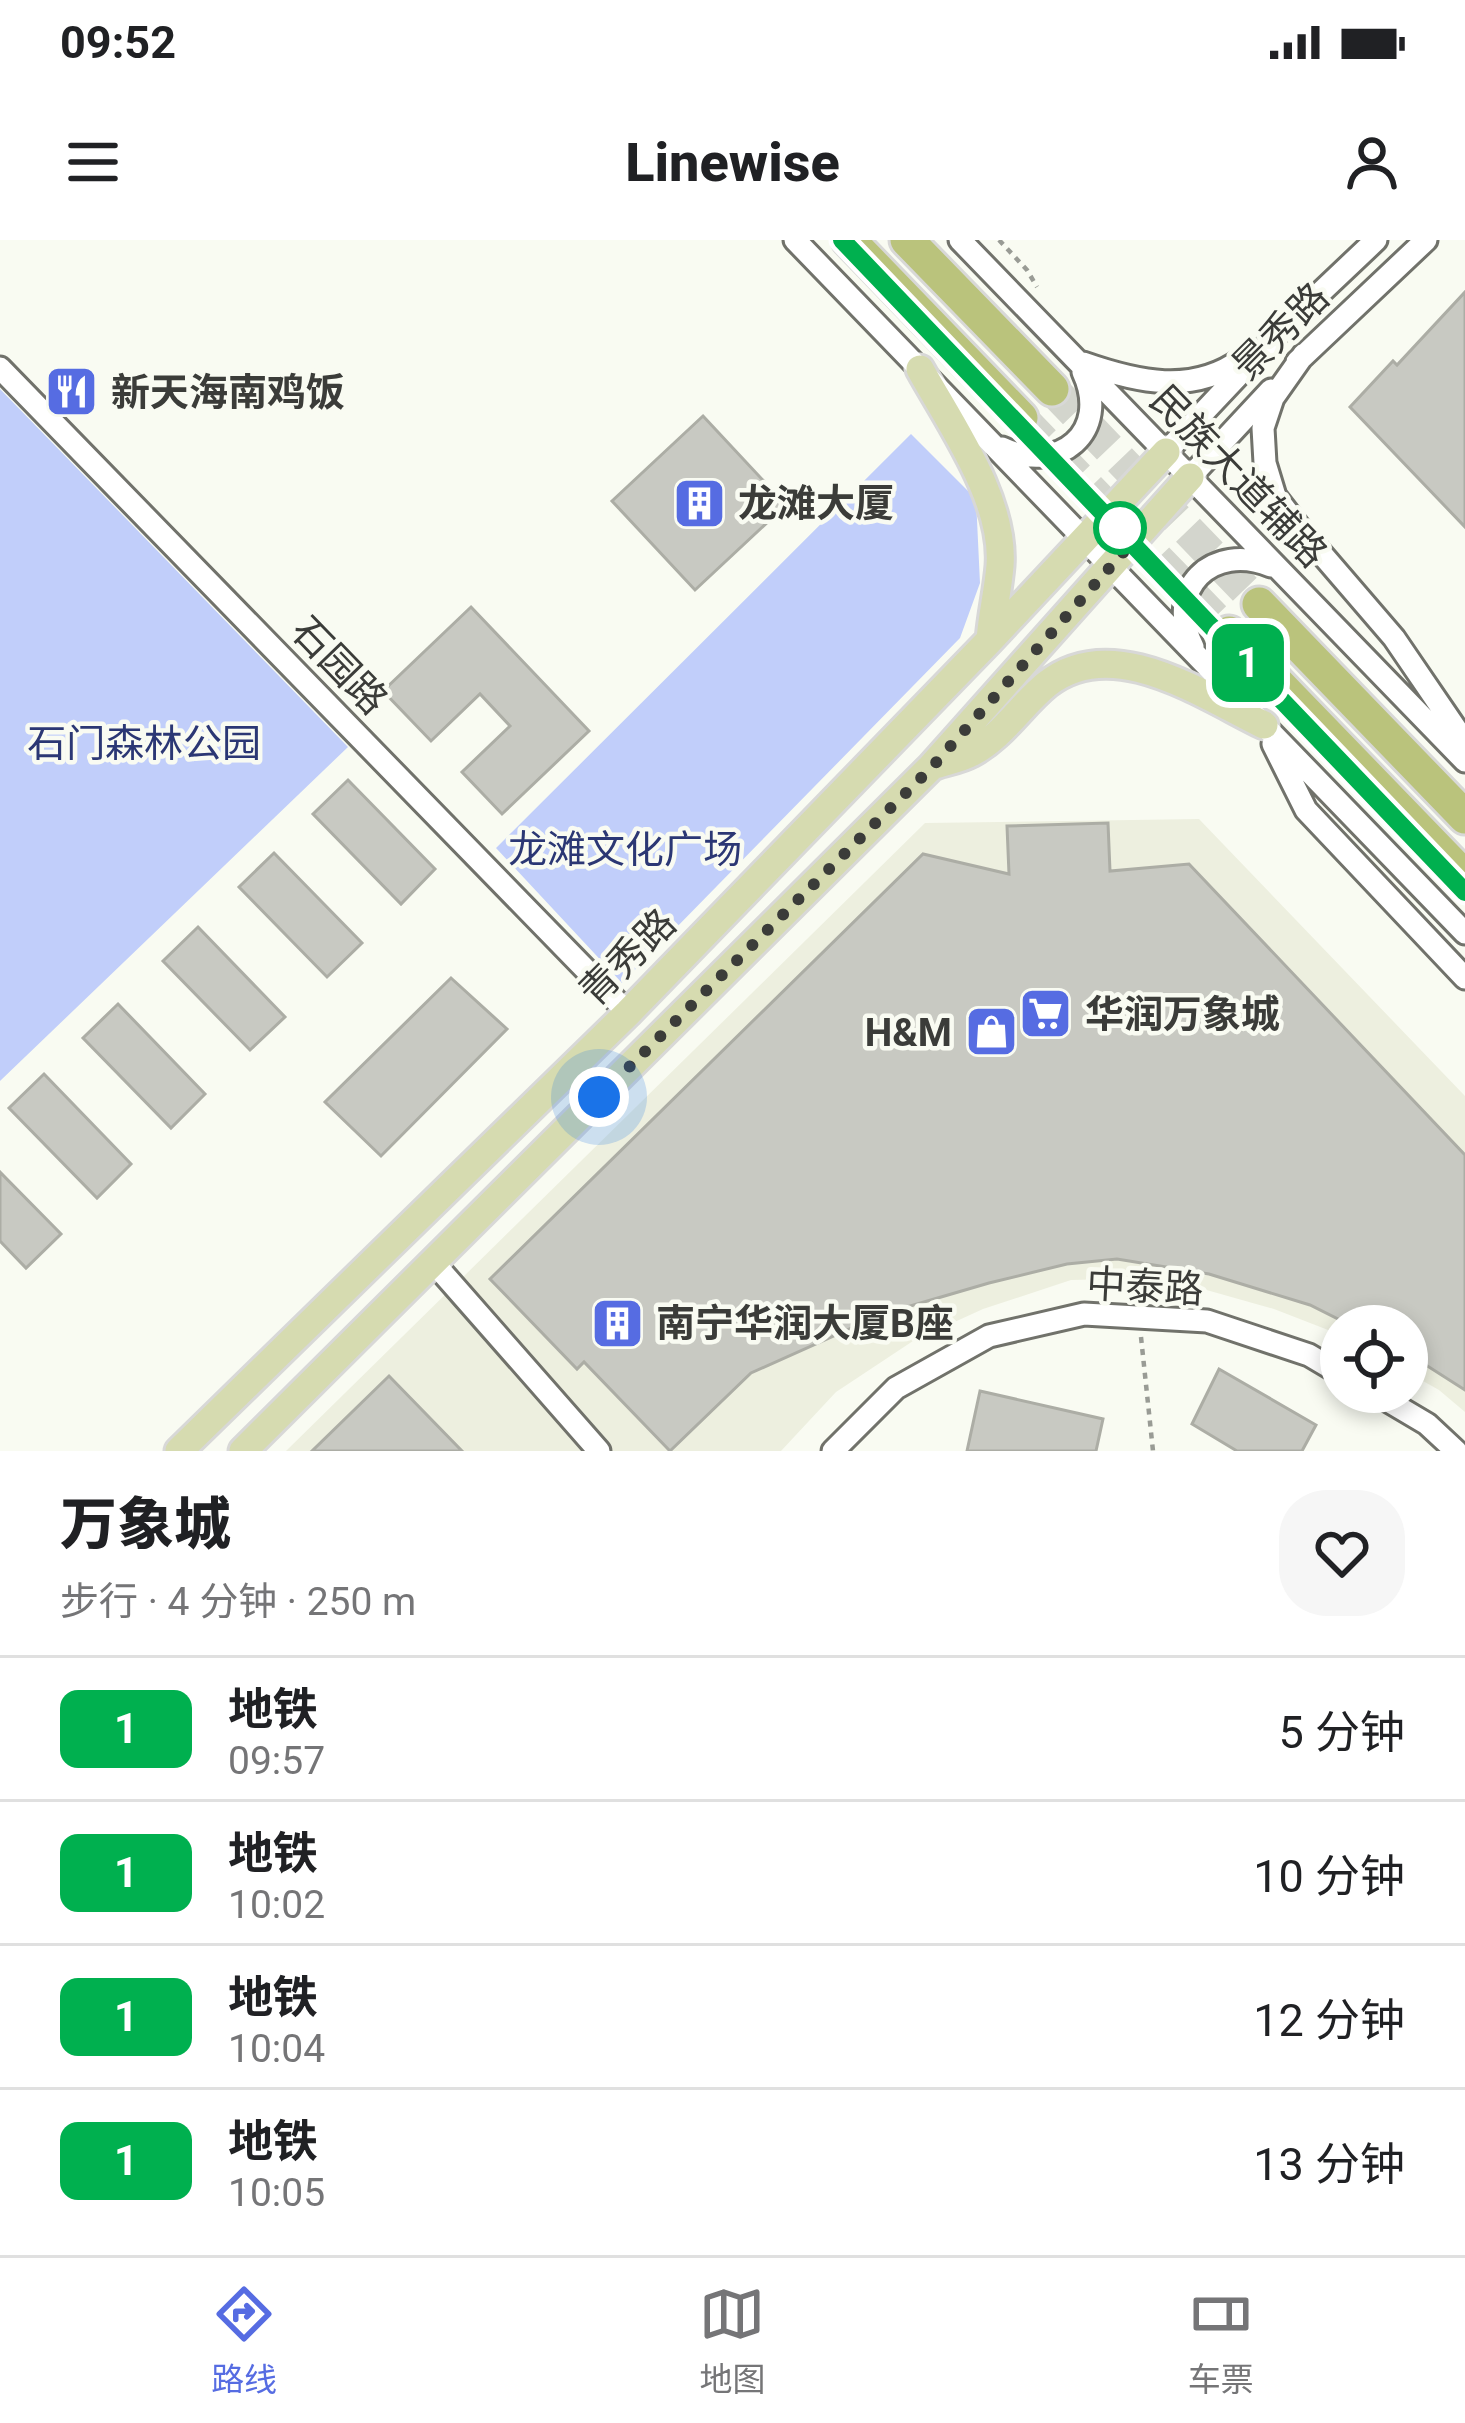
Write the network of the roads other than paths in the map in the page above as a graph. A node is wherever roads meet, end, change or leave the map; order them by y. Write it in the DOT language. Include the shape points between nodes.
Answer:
graph roads {
  1 [pos="795,240"];
  2 [pos="849,240"];
  3 [pos="907,240"];
  4 [pos="960,240"];
  5 [pos="1376,240"];
  6 [pos="1426,240"];
  7 [pos="1282,329"];
  8 [pos="1304,354"];
  9 [pos="1077,361"];
  10 [pos="0,368"];
  11 [pos="920,369"];
  12 [pos="1052,389"];
  13 [pos="1022,418"];
  14 [pos="991,442"];
  15 [pos="1166,452"];
  16 [pos="1190,477"];
  17 [pos="1084,539"];
  18 [pos="1111,566"];
  19 [pos="1282,572"];
  20 [pos="1259,604"];
  21 [pos="1229,633"];
  22 [pos="990,640"];
  23 [pos="1197,656"];
  24 [pos="1264,725"];
  25 [pos="1465,742"];
  26 [pos="1465,761"];
  27 [pos="932,767"];
  28 [pos="1465,817"];
  29 [pos="1465,878"];
  30 [pos="1465,933"];
  31 [pos="1465,978"];
  32 [pos="628,1012"];
  33 [pos="433,1262"];
  34 [pos="1320,1362"];
  35 [pos="1408,1413"];
  36 [pos="179,1451"];
  37 [pos="243,1451"];
  38 [pos="598,1451"];
  39 [pos="832,1451"];
  40 [pos="1456,1451"];
  1 -- 11 [label="street"];
  2 -- 13 [label="highway"];
  3 -- 12 [label="highway"];
  4 -- 9 [label="street, 民族大道辅路"];
  5 -- 7 [label="street, 景秀路"];
  6 -- 8 [label="street, 景秀路"];
  7 -- 9 [label="street" via="1202,381 1148,382"];
  7 -- 15 [label="street, 景秀路"];
  8 -- 16 [label="street, 景秀路"];
  8 -- 25 [label="street" via="1263,428 1275,496 1394,638"];
  9 -- 14 [label="street" via="1091,409 1070,446 1034,458"];
  9 -- 15 [label="street, 民族大道辅路"];
  10 -- 32 [label="street, 石园路"];
  11 -- 14 [label="street"];
  11 -- 22 [label="main road" via="990,503 1000,564"];
  14 -- 17 [label="street"];
  15 -- 16 [label="street, 民族大道辅路"];
  15 -- 17 [label="main road, 青秀路"];
  16 -- 18 [label="main road, 青秀路"];
  16 -- 19 [label="street, 民族大道辅路"];
  17 -- 18 [label="street"];
  17 -- 22 [label="main road, 青秀路"];
  18 -- 23 [label="street"];
  18 -- 27 [label="main road, 青秀路"];
  19 -- 23 [label="street" via="1243,558 1206,570 1184,609"];
  19 -- 26 [label="street, 民族大道辅路"];
  20 -- 28 [label="highway"];
  21 -- 29 [label="highway"];
  22 -- 32 [label="main road, 青秀路"];
  23 -- 24 [label="street"];
  24 -- 27 [label="main road" via="1147,669 1099,663 1069,670 998,734"];
  24 -- 30 [label="street"];
  24 -- 31 [label="street" via="1306,810"];
  27 -- 33 [label="main road, 青秀路"];
  32 -- 36 [label="main road, 青秀路"];
  33 -- 37 [label="main road, 青秀路"];
  33 -- 38 [label="street"];
  34 -- 39 [label="street, 中泰路" via="1207,1321 1084,1314 989,1336 896,1388"];
  35 -- 40 [label="street"];
}
